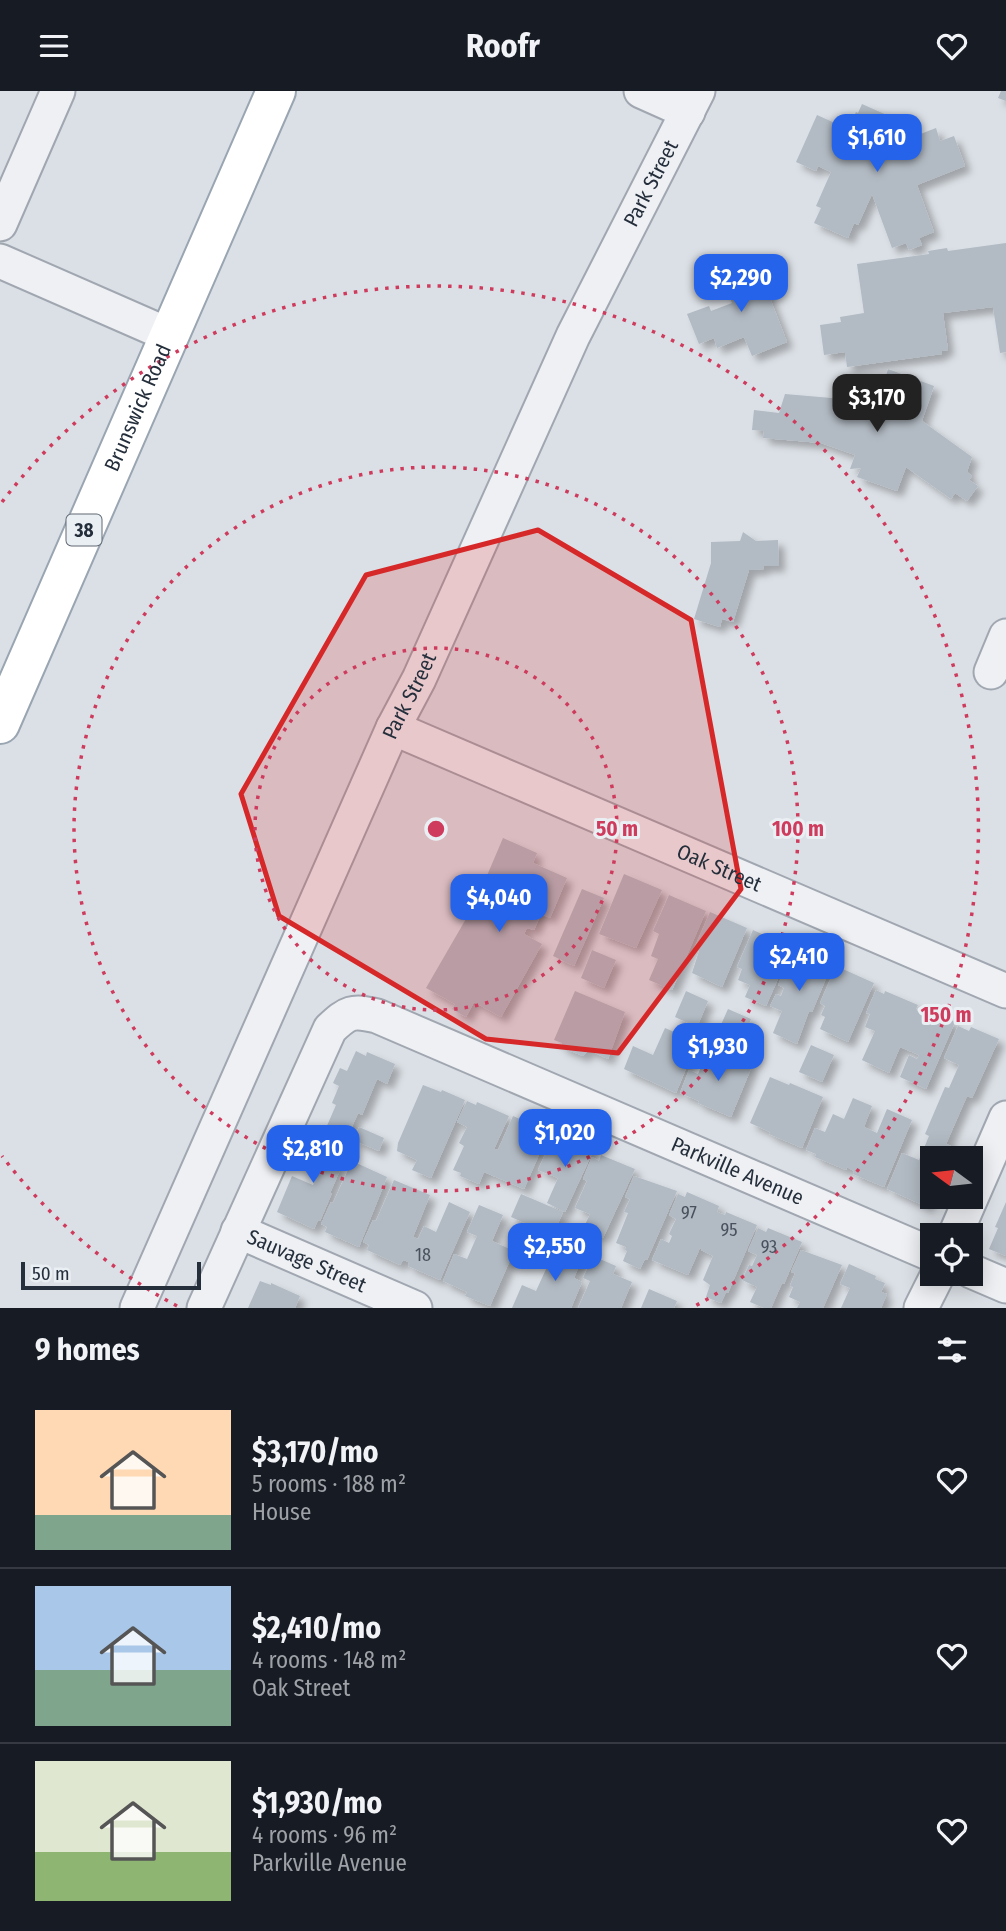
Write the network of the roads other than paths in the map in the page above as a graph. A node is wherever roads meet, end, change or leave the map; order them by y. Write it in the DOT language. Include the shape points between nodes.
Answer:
graph roads {
  1 [pos="58,91"];
  2 [pos="276,91"];
  3 [pos="641,91"];
  4 [pos="693,102"];
  5 [pos="0,224"];
  6 [pos="0,261"];
  7 [pos="169,335"];
  8 [pos="1006,636"];
  9 [pos="991,672"];
  10 [pos="2,715"];
  11 [pos="393,728"];
  12 [pos="1006,991"];
  13 [pos="1006,1118"];
  14 [pos="960,1223"];
  15 [pos="238,1231"];
  16 [pos="920,1249"];
  17 [pos="983,1276"];
  18 [pos="932,1286"];
  19 [pos="1006,1286"];
  20 [pos="136,1308"];
  21 [pos="204,1308"];
  22 [pos="415,1308"];
  23 [pos="921,1308"];
  1 -- 5 [label="street"];
  2 -- 7 [label="main road, Brunswick Road / 38"];
  3 -- 4 [label="street"];
  4 -- 11 [label="street, Park Street" via="573,335"];
  6 -- 7 [label="street"];
  7 -- 10 [label="main road, Brunswick Road / 38"];
  8 -- 9 [label="street"];
  11 -- 12 [label="street, Oak Street"];
  11 -- 20 [label="street, Park Street"];
  13 -- 14 [label="street"];
  15 -- 16 [label="street, Parkville Avenue" via="330,1029 346,1014 360,1011"];
  15 -- 21 [label="street"];
  15 -- 22 [label="street, Sauvage Street"];
  17 -- 19 [label="street"];
  18 -- 23 [label="street"];
}
